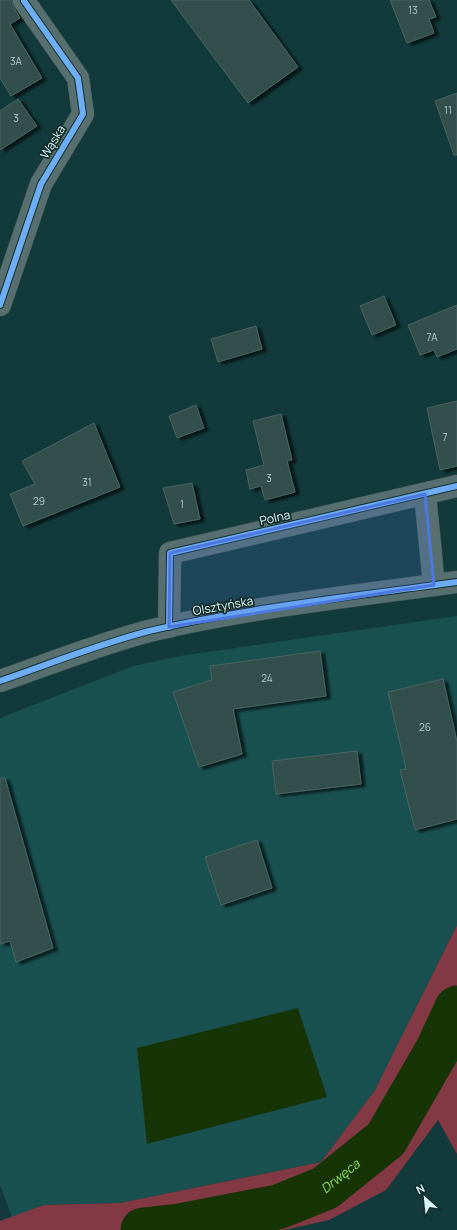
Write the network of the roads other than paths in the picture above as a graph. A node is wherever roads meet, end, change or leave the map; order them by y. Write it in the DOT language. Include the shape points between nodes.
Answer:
graph roads {
  1 [pos="24,1"];
  2 [pos="0,305"];
  3 [pos="457,486"];
  4 [pos="425,494"];
  5 [pos="457,582"];
  6 [pos="434,585"];
  7 [pos="169,627"];
  8 [pos="0,681"];
  1 -- 2 [label="street, Wąska" via="78,78 83,114 41,184"];
  3 -- 4 [label="street, Polna"];
  4 -- 6 [label="street"];
  4 -- 7 [label="street, Polna" via="170,554"];
  5 -- 6 [label="street, Olsztyńska"];
  6 -- 7 [label="street, Olsztyńska" via="229,615"];
  7 -- 8 [label="street, Olsztyńska" via="101,646"];
}
